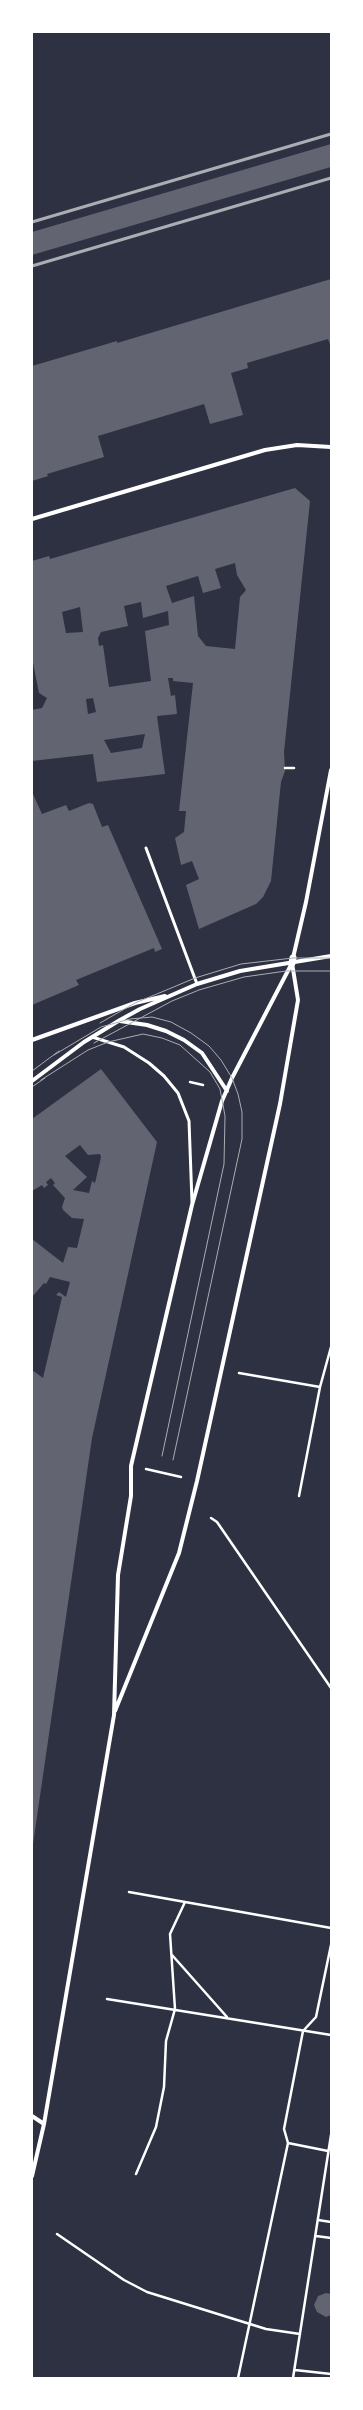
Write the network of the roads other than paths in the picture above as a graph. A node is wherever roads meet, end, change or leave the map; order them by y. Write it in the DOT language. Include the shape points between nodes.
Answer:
graph roads {
  1 [pos="331,447"];
  2 [pos="32,519"];
  3 [pos="331,770"];
  4 [pos="146,848"];
  5 [pos="331,956"];
  6 [pos="292,960"];
  7 [pos="197,984"];
  8 [pos="178,993"];
  9 [pos="120,1020"];
  10 [pos="92,1037"];
  11 [pos="32,1040"];
  12 [pos="32,1081"];
  13 [pos="227,1091"];
  14 [pos="192,1205"];
  15 [pos="114,1715"];
  16 [pos="32,2116"];
  17 [pos="44,2124"];
  18 [pos="32,2176"];
  1 -- 2 [label="street" via="297,445 265,450"];
  3 -- 6 [label="street" via="306,902"];
  4 -- 7 [label="lane"];
  5 -- 6 [label="street"];
  6 -- 7 [label="street" via="240,971"];
  6 -- 13 [label="street"];
  6 -- 15 [label="street" via="298,1000 280,1104 197,1481 179,1554"];
  7 -- 8 [label="street"];
  8 -- 9 [label="street"];
  8 -- 11 [label="street" via="135,1003"];
  9 -- 10 [label="street"];
  9 -- 13 [label="street" via="147,1024 184,1040 202,1053"];
  10 -- 12 [label="street"];
  10 -- 14 [label="lane" via="124,1047 149,1063 178,1093 189,1121"];
  13 -- 14 [label="street"];
  14 -- 15 [label="street" via="131,1466 131,1496 118,1575"];
  15 -- 17 [label="street"];
  16 -- 17 [label="street"];
  17 -- 18 [label="street"];
}
